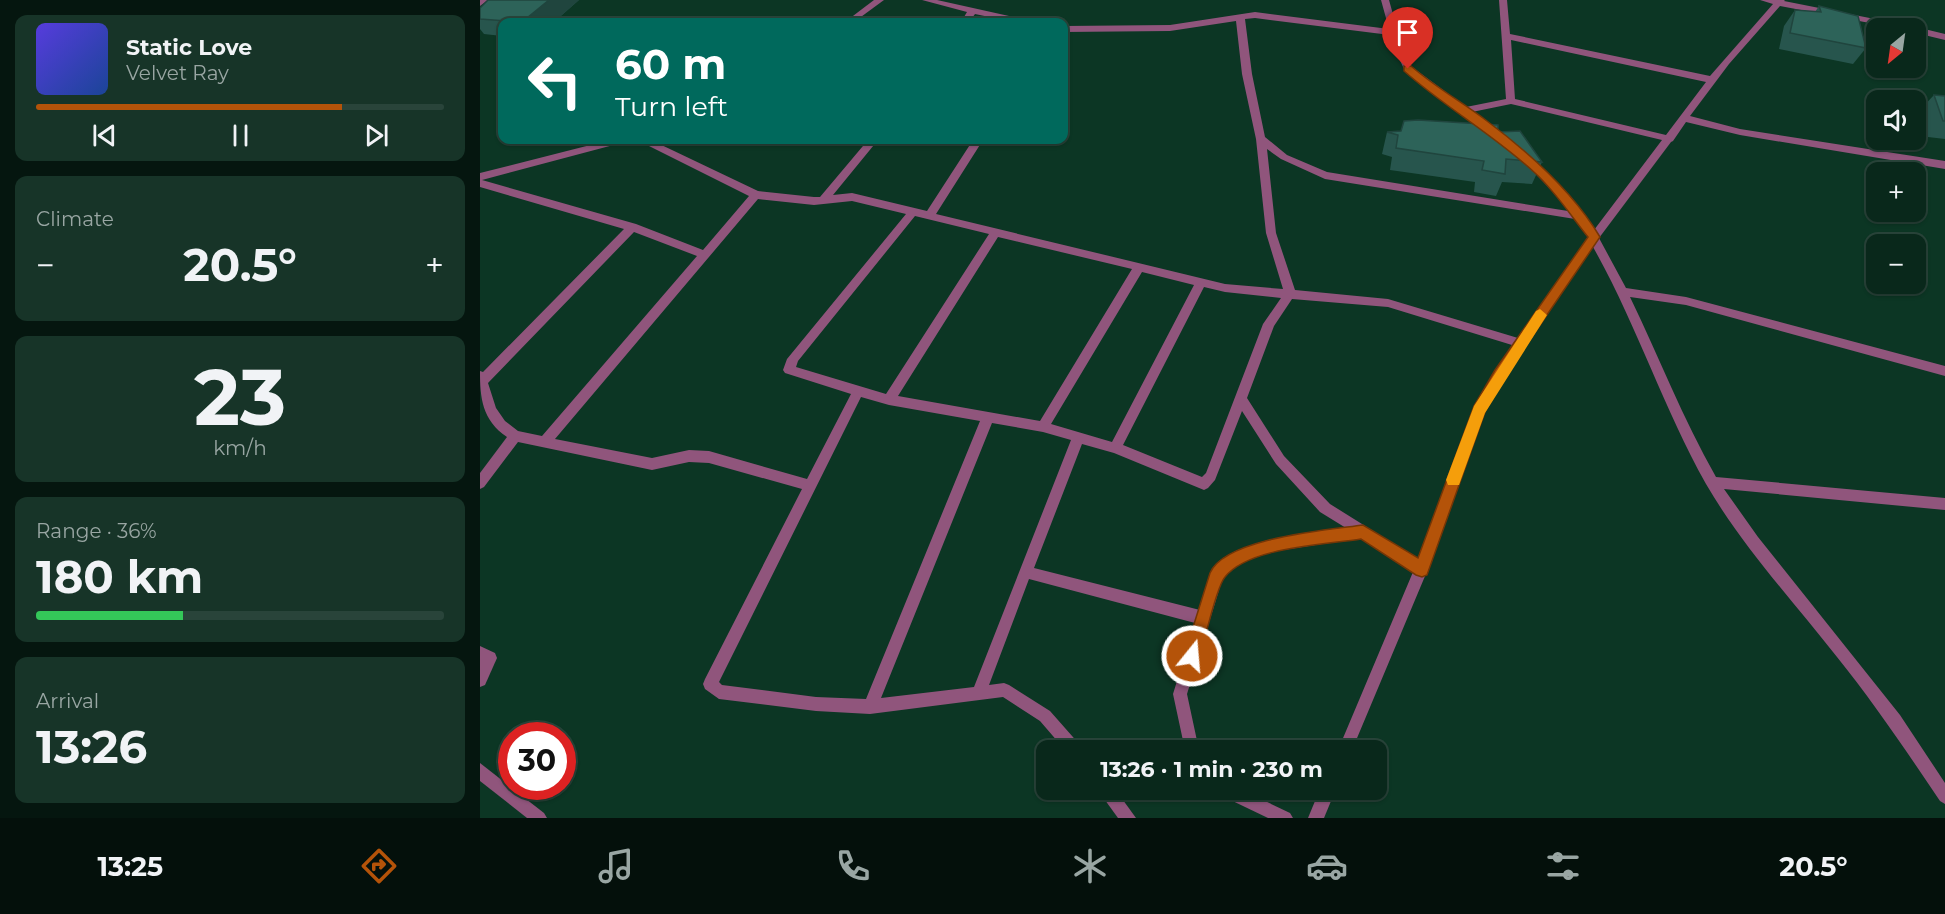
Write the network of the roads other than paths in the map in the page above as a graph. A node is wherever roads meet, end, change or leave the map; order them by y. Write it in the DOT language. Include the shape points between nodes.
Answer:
graph roads {
  1 [pos="484,0"];
  2 [pos="880,0"];
  3 [pos="926,0"];
  4 [pos="970,0"];
  5 [pos="1385,0"];
  6 [pos="1503,0"];
  7 [pos="1764,0"];
  8 [pos="1780,1"];
  9 [pos="480,3"];
  10 [pos="955,7"];
  11 [pos="972,11"];
  12 [pos="1240,16"];
  13 [pos="855,18"];
  14 [pos="968,18"];
  15 [pos="1004,18"];
  16 [pos="1866,19"];
  17 [pos="1068,29"];
  18 [pos="1926,32"];
  19 [pos="1395,33"];
  20 [pos="1506,36"];
  21 [pos="1945,37"];
  22 [pos="1713,80"];
  23 [pos="1511,101"];
  24 [pos="1464,110"];
  25 [pos="1684,118"];
  26 [pos="1261,139"];
  27 [pos="1670,140"];
  28 [pos="606,144"];
  29 [pos="652,144"];
  30 [pos="870,144"];
  31 [pos="975,144"];
  32 [pos="1945,165"];
  33 [pos="480,177"];
  34 [pos="480,183"];
  35 [pos="756,195"];
  36 [pos="823,201"];
  37 [pos="913,212"];
  38 [pos="929,216"];
  39 [pos="1577,216"];
  40 [pos="632,227"];
  41 [pos="996,232"];
  42 [pos="1594,237"];
  43 [pos="705,255"];
  44 [pos="1139,267"];
  45 [pos="1201,282"];
  46 [pos="1624,292"];
  47 [pos="1290,293"];
  48 [pos="1520,343"];
  49 [pos="1945,371"];
  50 [pos="481,379"];
  51 [pos="858,391"];
  52 [pos="889,400"];
  53 [pos="1241,400"];
  54 [pos="988,417"];
  55 [pos="1043,427"];
  56 [pos="515,436"];
  57 [pos="1078,437"];
  58 [pos="544,442"];
  59 [pos="1115,448"];
  60 [pos="1712,482"];
  61 [pos="480,483"];
  62 [pos="808,485"];
  63 [pos="1945,504"];
  64 [pos="1363,532"];
  65 [pos="1422,569"];
  66 [pos="1026,572"];
  67 [pos="1204,618"];
  68 [pos="480,653"];
  69 [pos="480,680"];
  70 [pos="979,692"];
  71 [pos="870,707"];
  72 [pos="1066,740"];
  73 [pos="1190,740"];
  74 [pos="1349,740"];
  75 [pos="480,771"];
  76 [pos="1945,796"];
  77 [pos="1114,800"];
  78 [pos="1247,800"];
  79 [pos="1323,800"];
  80 [pos="539,818"];
  81 [pos="1128,818"];
  82 [pos="1285,818"];
  83 [pos="1316,818"];
  1 -- 9 [label="street"];
  2 -- 13 [label="street"];
  3 -- 10 [label="street"];
  4 -- 10 [label="street"];
  5 -- 19 [label="street"];
  6 -- 20 [label="street"];
  7 -- 8 [label="street"];
  8 -- 16 [label="street"];
  8 -- 22 [label="street"];
  10 -- 11 [label="street"];
  11 -- 14 [label="street"];
  11 -- 15 [label="street"];
  12 -- 17 [label="street" via="1170,28"];
  12 -- 19 [label="street"];
  12 -- 26 [label="street"];
  18 -- 21 [label="street"];
  19 -- 24 [label="street" via="1408,69"];
  20 -- 22 [label="street"];
  20 -- 23 [label="street"];
  22 -- 25 [label="street"];
  23 -- 24 [label="street"];
  23 -- 27 [label="street"];
  24 -- 39 [label="street" via="1541,171"];
  25 -- 27 [label="street"];
  25 -- 32 [label="street" via="1740,132"];
  26 -- 39 [label="street" via="1284,157 1325,175"];
  26 -- 47 [label="street" via="1271,233"];
  27 -- 42 [label="street"];
  28 -- 33 [label="street"];
  29 -- 35 [label="street"];
  30 -- 36 [label="street"];
  31 -- 38 [label="street"];
  34 -- 40 [label="street"];
  35 -- 36 [label="street"];
  35 -- 43 [label="street"];
  36 -- 37 [label="street" via="852,197"];
  37 -- 38 [label="street"];
  37 -- 51 [label="street" via="789,366 789,370"];
  38 -- 41 [label="street"];
  39 -- 42 [label="street"];
  40 -- 43 [label="street"];
  40 -- 50 [label="street"];
  41 -- 44 [label="street"];
  41 -- 52 [label="street"];
  42 -- 46 [label="street"];
  42 -- 48 [label="street"];
  43 -- 58 [label="street"];
  44 -- 45 [label="street"];
  44 -- 55 [label="street"];
  45 -- 47 [label="street" via="1225,288"];
  45 -- 59 [label="street"];
  46 -- 49 [label="street" via="1696,304"];
  46 -- 60 [label="street" via="1684,432"];
  47 -- 48 [label="street" via="1388,303"];
  47 -- 53 [label="street" via="1269,324"];
  48 -- 65 [label="street" via="1479,410"];
  50 -- 56 [label="street" via="494,418 501,428"];
  51 -- 52 [label="street"];
  51 -- 62 [label="street"];
  52 -- 54 [label="street"];
  53 -- 59 [label="street" via="1211,476 1204,484"];
  53 -- 64 [label="street" via="1280,460 1301,484 1325,508"];
  54 -- 55 [label="street"];
  54 -- 71 [label="street"];
  55 -- 57 [label="street"];
  56 -- 58 [label="street"];
  56 -- 61 [label="street"];
  57 -- 59 [label="street"];
  57 -- 66 [label="street"];
  58 -- 62 [label="street" via="652,464 689,456 709,457"];
  60 -- 63 [label="street"];
  60 -- 76 [label="street" via="1887,710"];
  62 -- 71 [label="street" via="710,684 719,692"];
  64 -- 65 [label="street"];
  64 -- 67 [label="street" via="1263,547 1235,559 1218,573"];
  65 -- 74 [label="street"];
  66 -- 67 [label="street"];
  66 -- 70 [label="street"];
  67 -- 73 [label="street" via="1180,694"];
  68 -- 69 [label="street" via="490,658"];
  70 -- 71 [label="street"];
  70 -- 72 [label="street" via="1004,690 1045,716"];
  75 -- 80 [label="street"];
  77 -- 81 [label="street"];
  78 -- 82 [label="street"];
  79 -- 83 [label="street"];
}
